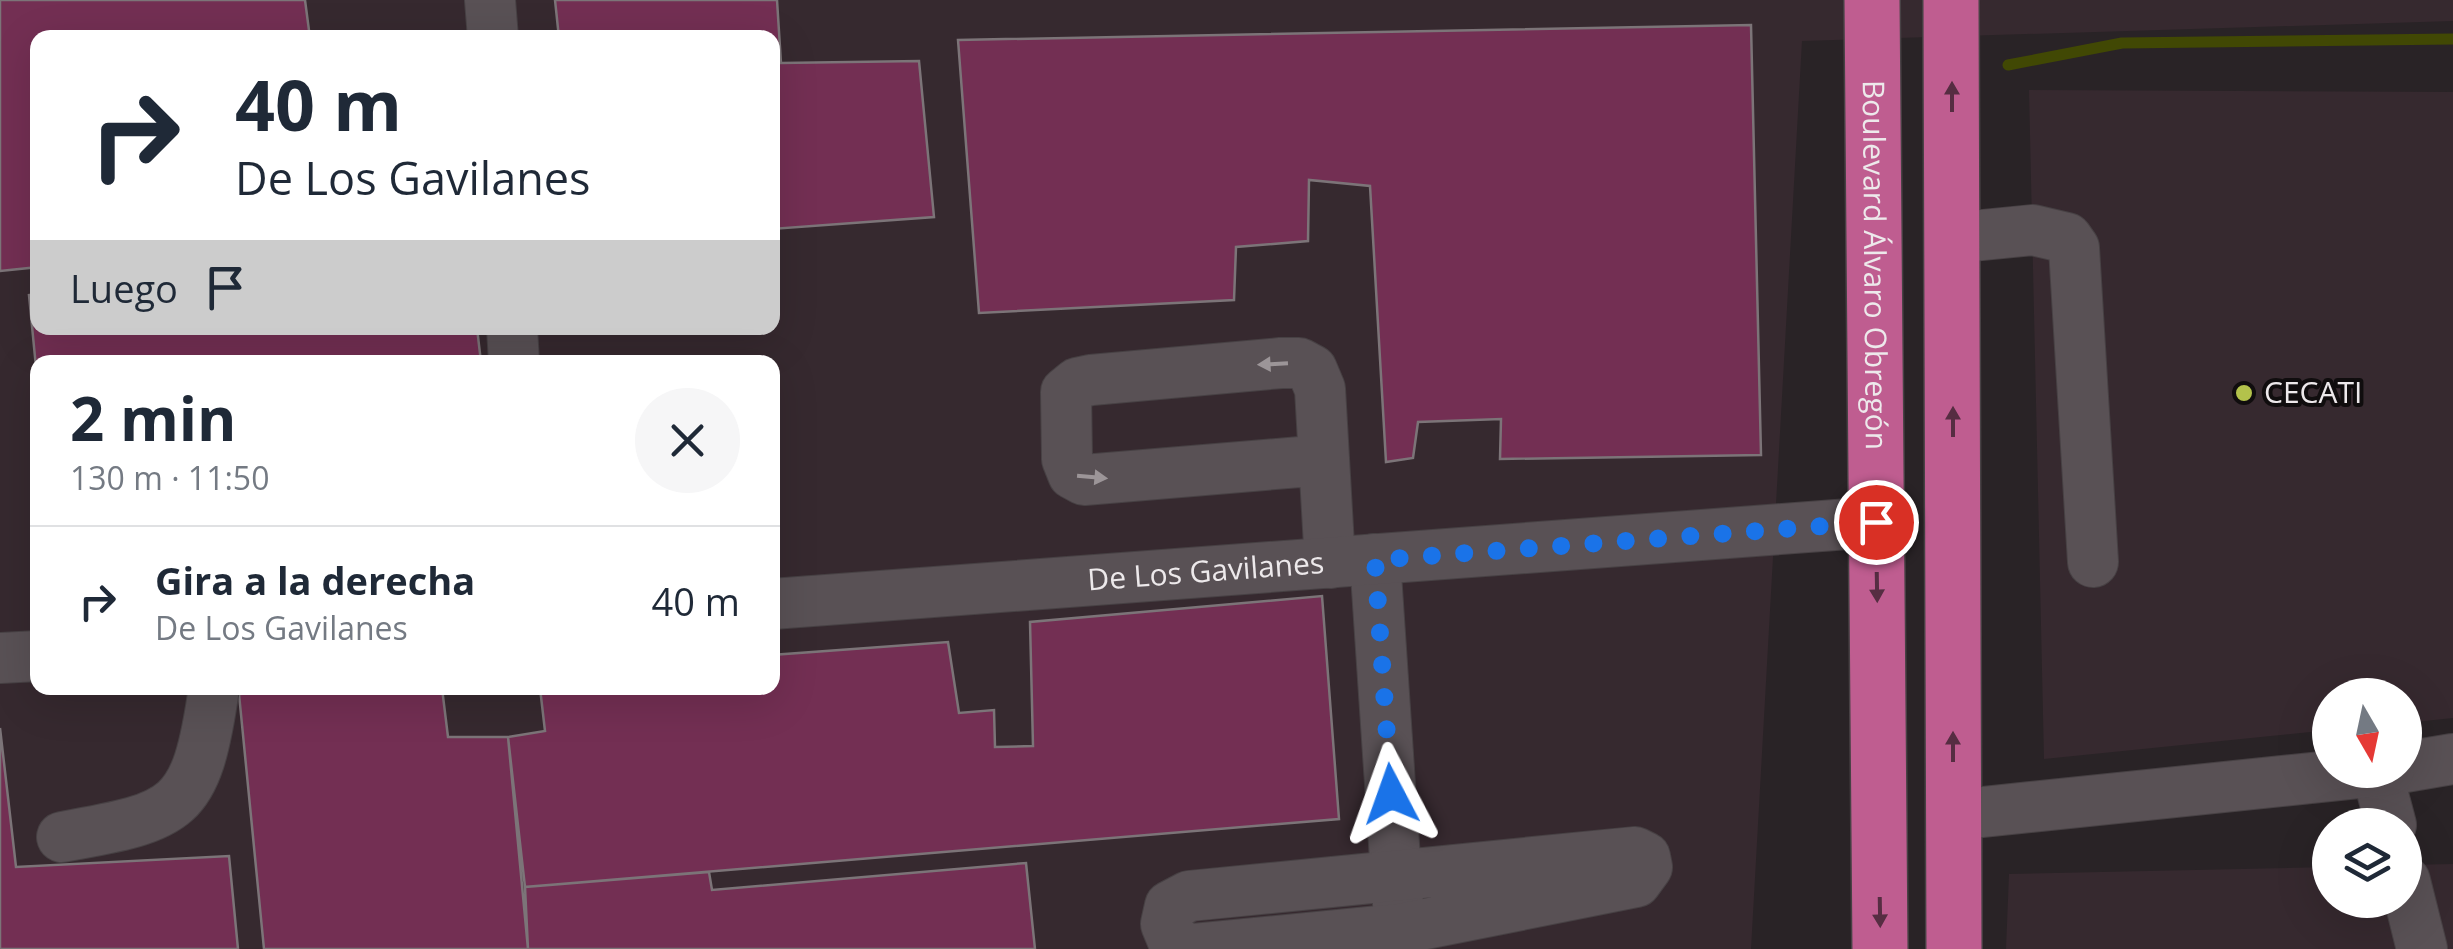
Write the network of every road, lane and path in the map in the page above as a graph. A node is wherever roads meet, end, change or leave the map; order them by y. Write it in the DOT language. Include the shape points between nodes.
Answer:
graph roads {
  1 [pos="490,0"];
  2 [pos="1872,0"];
  3 [pos="1951,0"];
  4 [pos="492,30"];
  5 [pos="1952,238"];
  6 [pos="1324,460"];
  7 [pos="1876,522"];
  8 [pos="1353,561"];
  9 [pos="2093,562"];
  10 [pos="780,603"];
  11 [pos="30,656"];
  12 [pos="0,658"];
  13 [pos="213,695"];
  14 [pos="2453,759"];
  15 [pos="2422,764"];
  16 [pos="2312,778"];
  17 [pos="1954,814"];
  18 [pos="62,837"];
  19 [pos="1396,873"];
  20 [pos="2414,918"];
  21 [pos="1400,929"];
  22 [pos="1192,949"];
  23 [pos="1880,949"];
  24 [pos="1954,949"];
  25 [pos="2422,949"];
  1 -- 4 [label="lane"];
  2 -- 7 [label="highway, Boulevard Álvaro Obregón"];
  5 -- 3 [label="highway, one-way"];
  5 -- 9 [label="lane" via="2033,230 2067,238 2074,248"];
  17 -- 5 [label="highway, one-way"];
  6 -- 6 [label="lane, one-way" via="1320,389 1312,370 1299,363 1091,380 1066,392 1067,459 1084,480"];
  6 -- 8 [label="lane"];
  7 -- 8 [label="lane, De Los Gavilanes"];
  7 -- 23 [label="highway, Boulevard Álvaro Obregón, one-way"];
  8 -- 10 [label="lane, De Los Gavilanes"];
  8 -- 19 [label="lane"];
  11 -- 12 [label="lane"];
  13 -- 18 [label="lane" via="200,764 173,804 145,822"];
  14 -- 15 [label="lane"];
  16 -- 17 [label="lane"];
  17 -- 24 [label="highway"];
  19 -- 21 [label="lane"];
  19 -- 21 [label="lane" via="1635,852 1647,867 1636,882"];
  19 -- 22 [label="lane" via="1189,896 1170,906 1166,924 1173,941"];
  20 -- 25 [label="lane"];
  21 -- 22 [label="lane"];
}
